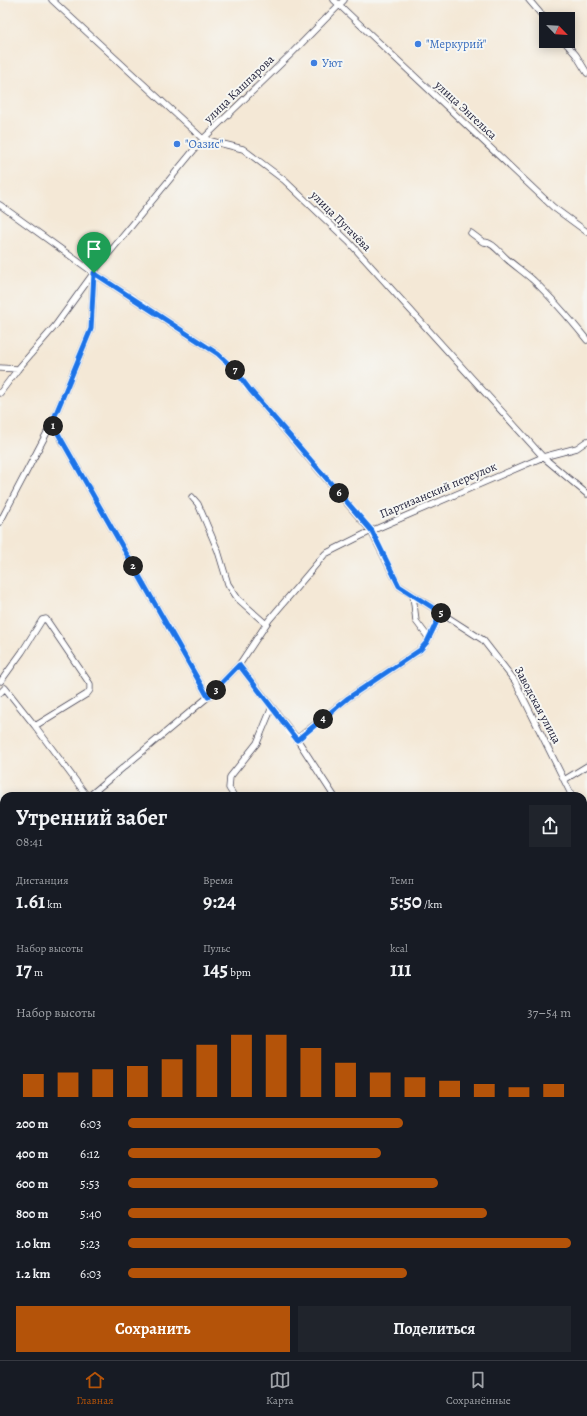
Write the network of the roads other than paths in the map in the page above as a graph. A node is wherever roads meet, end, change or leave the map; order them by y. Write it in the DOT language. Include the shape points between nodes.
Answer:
graph roads {
  1 [pos="52,0"];
  2 [pos="334,0"];
  3 [pos="344,0"];
  4 [pos="529,0"];
  5 [pos="339,6"];
  6 [pos="539,12"];
  7 [pos="570,48"];
  8 [pos="587,73"];
  9 [pos="203,139"];
  10 [pos="0,205"];
  11 [pos="587,232"];
  12 [pos="471,233"];
  13 [pos="94,273"];
  14 [pos="587,340"];
  15 [pos="0,368"];
  16 [pos="18,369"];
  17 [pos="0,392"];
  18 [pos="52,423"];
  19 [pos="587,441"];
  20 [pos="543,457"];
  21 [pos="587,494"];
  22 [pos="192,497"];
  23 [pos="0,522"];
  24 [pos="372,531"];
  25 [pos="413,595"];
  26 [pos="441,613"];
  27 [pos="266,624"];
  28 [pos="428,637"];
  29 [pos="239,665"];
  30 [pos="0,681"];
  31 [pos="5,688"];
  32 [pos="0,693"];
  33 [pos="208,697"];
  34 [pos="272,707"];
  35 [pos="35,726"];
  36 [pos="297,740"];
  37 [pos="587,766"];
  38 [pos="564,780"];
  39 [pos="85,792"];
  40 [pos="93,792"];
  41 [pos="232,792"];
  42 [pos="331,792"];
  43 [pos="570,792"];
  1 -- 9 [label="street, улица Пугачёва"];
  2 -- 5 [label="street, улица Энгельса"];
  3 -- 5 [label="street, улица Кашпарова"];
  4 -- 6 [label="street"];
  5 -- 9 [label="street, улица Кашпарова"];
  5 -- 11 [label="street, улица Энгельса" via="552,207"];
  7 -- 8 [label="street"];
  9 -- 13 [label="street, улица Кашпарова"];
  9 -- 20 [label="street, улица Пугачёва" via="243,149 284,180 349,242"];
  10 -- 13 [label="street, Заводская улица"];
  12 -- 14 [label="street" via="483,242 491,244 533,280"];
  13 -- 16 [label="street, улица Кашпарова" via="55,326"];
  13 -- 18 [label="street" via="91,329"];
  13 -- 24 [label="street, Заводская улица" via="218,354 234,369"];
  15 -- 16 [label="street"];
  16 -- 17 [label="street, улица Кашпарова"];
  18 -- 23 [label="street"];
  18 -- 33 [label="street"];
  19 -- 20 [label="street, Партизанский переулок" via="577,448"];
  20 -- 21 [label="street, улица Пугачёва"];
  20 -- 24 [label="street, Партизанский переулок"];
  22 -- 27 [label="street" via="198,504 218,551 228,584 238,599"];
  24 -- 25 [label="street, Заводская улица" via="399,586"];
  24 -- 27 [label="street, Партизанский переулок" via="325,554"];
  25 -- 26 [label="street, Заводская улица"];
  25 -- 28 [label="street" via="416,621"];
  26 -- 28 [label="street"];
  26 -- 38 [label="street, Заводская улица" via="483,640 515,681"];
  27 -- 29 [label="street, Партизанский переулок"];
  28 -- 36 [label="street" via="420,650 348,698"];
  29 -- 33 [label="street, Партизанский переулок"];
  29 -- 34 [label="street"];
  30 -- 31 [label="street, Партизанский переулок"];
  30 -- 35 [label="street, Партизанский переулок" via="42,620 46,619 90,684 90,690"];
  31 -- 32 [label="street"];
  31 -- 35 [label="street, Партизанский переулок"];
  33 -- 40 [label="street, Партизанский переулок"];
  34 -- 36 [label="street"];
  34 -- 41 [label="street" via="257,743 230,777 229,788"];
  35 -- 39 [label="street, Партизанский переулок"];
  36 -- 42 [label="street"];
  37 -- 38 [label="street"];
  38 -- 43 [label="street, Заводская улица"];
}
